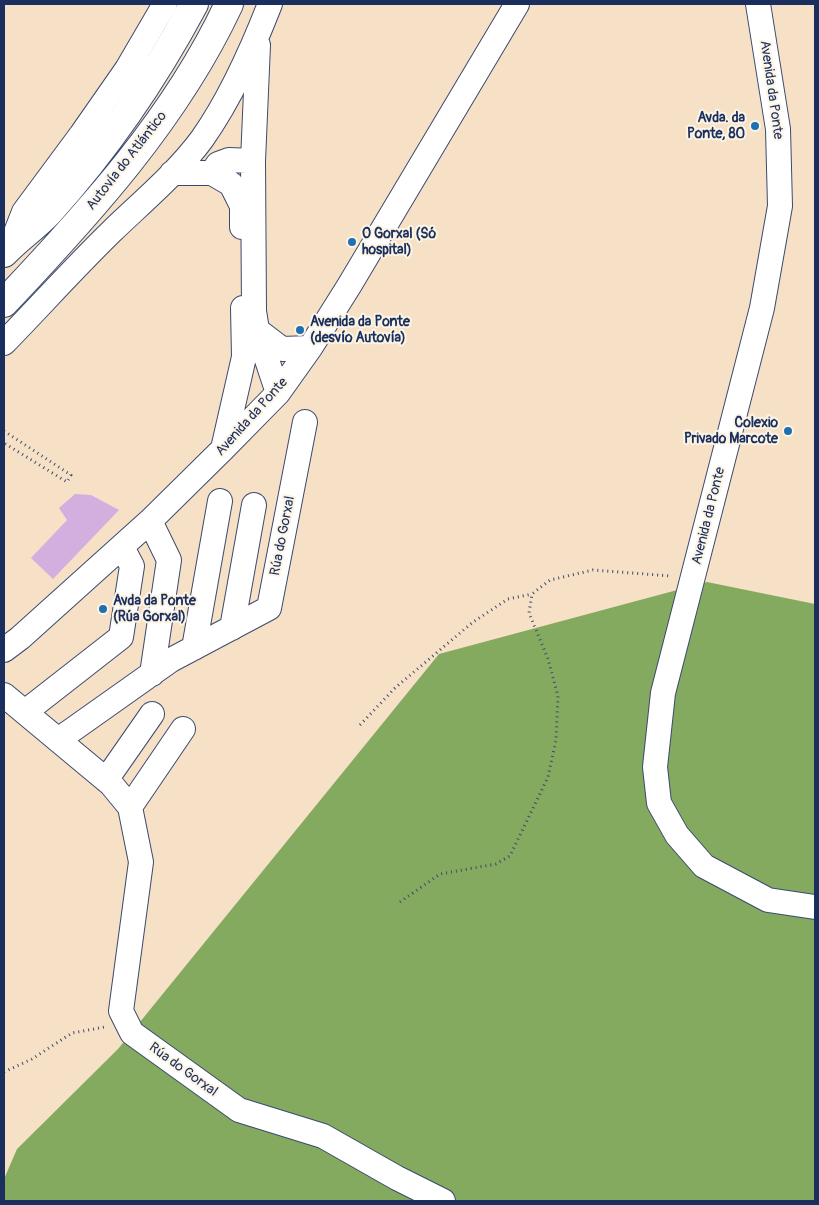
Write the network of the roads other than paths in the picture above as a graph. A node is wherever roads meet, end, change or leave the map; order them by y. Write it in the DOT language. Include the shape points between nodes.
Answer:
graph roads {
  1 [pos="165,4"];
  2 [pos="194,4"];
  3 [pos="229,4"];
  4 [pos="270,4"];
  5 [pos="517,4"];
  6 [pos="758,4"];
  7 [pos="258,34"];
  8 [pos="253,161"];
  9 [pos="172,173"];
  10 [pos="212,173"];
  11 [pos="7,249"];
  12 [pos="4,303"];
  13 [pos="257,330"];
  14 [pos="4,343"];
  15 [pos="310,348"];
  16 [pos="244,357"];
  17 [pos="278,392"];
  18 [pos="305,422"];
  19 [pos="223,449"];
  20 [pos="220,501"];
  21 [pos="254,505"];
  22 [pos="150,521"];
  23 [pos="122,547"];
  24 [pos="232,628"];
  25 [pos="194,648"];
  26 [pos="4,650"];
  27 [pos="152,674"];
  28 [pos="4,695"];
  29 [pos="25,712"];
  30 [pos="152,714"];
  31 [pos="183,729"];
  32 [pos="58,740"];
  33 [pos="106,780"];
  34 [pos="130,807"];
  35 [pos="815,907"];
  36 [pos="443,1201"];
  1 -- 11 [label="street" via="127,69 24,212"];
  2 -- 11 [label="highway, Autovía do Atlántico" via="149,83 100,151 48,213"];
  3 -- 12 [label="highway, Autovía do Atlántico" via="190,75 155,128 73,230"];
  4 -- 7 [label="street"];
  5 -- 15 [label="street, Avenida da Ponte"];
  6 -- 35 [label="street, Avenida da Ponte" via="778,129 780,206 762,308 663,693 654,767 659,803 676,835 704,866 768,900"];
  7 -- 8 [label="street"];
  7 -- 9 [label="street" via="232,90 201,139"];
  8 -- 10 [label="street" via="229,160 218,164"];
  8 -- 13 [label="street" via="254,310"];
  9 -- 10 [label="street"];
  9 -- 14 [label="street"];
  10 -- 16 [label="street" via="231,184 242,206"];
  13 -- 15 [label="street" via="282,349"];
  13 -- 17 [label="street"];
  15 -- 17 [label="street, Avenida da Ponte"];
  16 -- 17 [label="street" via="256,378"];
  16 -- 19 [label="street"];
  17 -- 19 [label="street, Avenida da Ponte"];
  18 -- 24 [label="street, Rúa do Gorxal" via="269,608"];
  19 -- 22 [label="street, Avenida da Ponte"];
  20 -- 25 [label="street"];
  21 -- 24 [label="street"];
  22 -- 23 [label="street, Avenida da Ponte"];
  22 -- 27 [label="street" via="169,560"];
  23 -- 26 [label="street, Avenida da Ponte"];
  23 -- 29 [label="street" via="132,566 121,637"];
  24 -- 25 [label="street, Rúa do Gorxal"];
  25 -- 27 [label="street, Rúa do Gorxal"];
  27 -- 32 [label="street, Rúa do Gorxal"];
  28 -- 29 [label="street"];
  29 -- 32 [label="street"];
  30 -- 33 [label="street"];
  31 -- 34 [label="street"];
  32 -- 33 [label="street"];
  33 -- 34 [label="street"];
  34 -- 36 [label="street, Rúa do Gorxal" via="140,862 121,1011 132,1033 239,1110 323,1136"];
}
